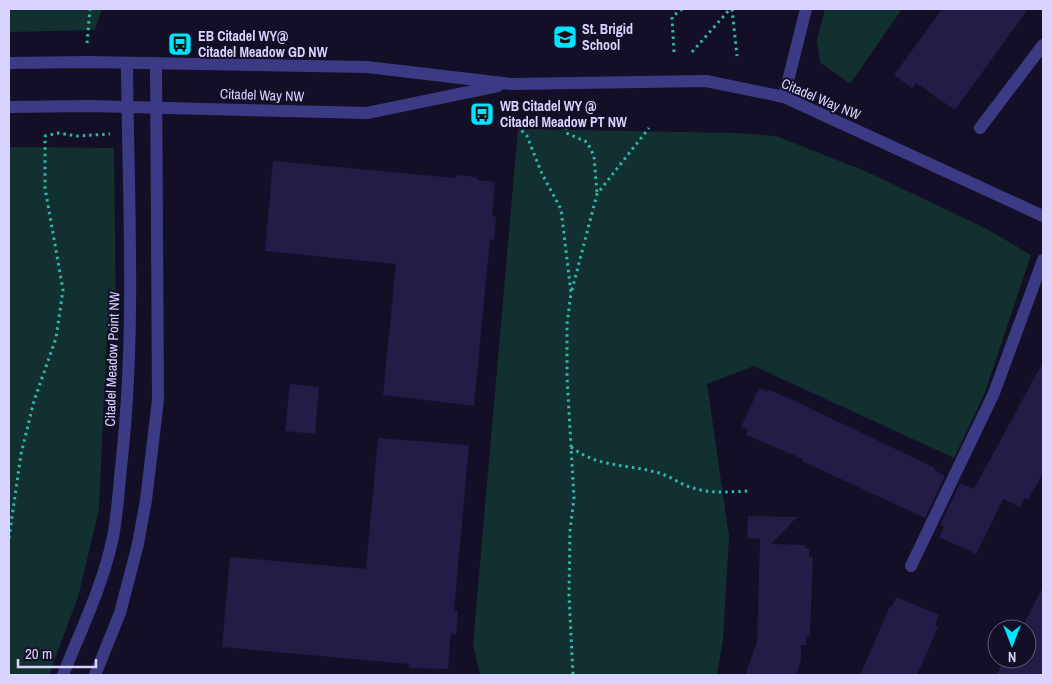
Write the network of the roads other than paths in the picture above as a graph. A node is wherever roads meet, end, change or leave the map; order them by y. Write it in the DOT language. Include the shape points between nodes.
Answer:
graph roads {
  1 [pos="806,9"];
  2 [pos="1043,45"];
  3 [pos="9,63"];
  4 [pos="127,64"];
  5 [pos="156,64"];
  6 [pos="511,84"];
  7 [pos="784,97"];
  8 [pos="9,107"];
  9 [pos="128,107"];
  10 [pos="157,107"];
  11 [pos="980,128"];
  12 [pos="1043,216"];
  13 [pos="1043,260"];
  14 [pos="912,566"];
  15 [pos="63,675"];
  16 [pos="94,675"];
  1 -- 7 [label="street"];
  2 -- 11 [label="street"];
  3 -- 4 [label="street, Citadel Way NW"];
  4 -- 5 [label="street, Citadel Way NW"];
  4 -- 9 [label="street, Citadel Meadow Point NW"];
  5 -- 6 [label="street, Citadel Way NW" via="367,67"];
  5 -- 10 [label="street"];
  6 -- 7 [label="street, Citadel Way NW" via="706,81"];
  6 -- 10 [label="street, Citadel Way NW" via="367,113"];
  7 -- 12 [label="street, Citadel Way NW"];
  8 -- 9 [label="street, Citadel Way NW"];
  9 -- 10 [label="street, Citadel Way NW"];
  9 -- 15 [label="street, Citadel Meadow Point NW" via="129,395 118,496 113,537 94,599"];
  10 -- 16 [label="street" via="158,400 138,544 120,613"];
  13 -- 14 [label="street" via="994,393"];
}
